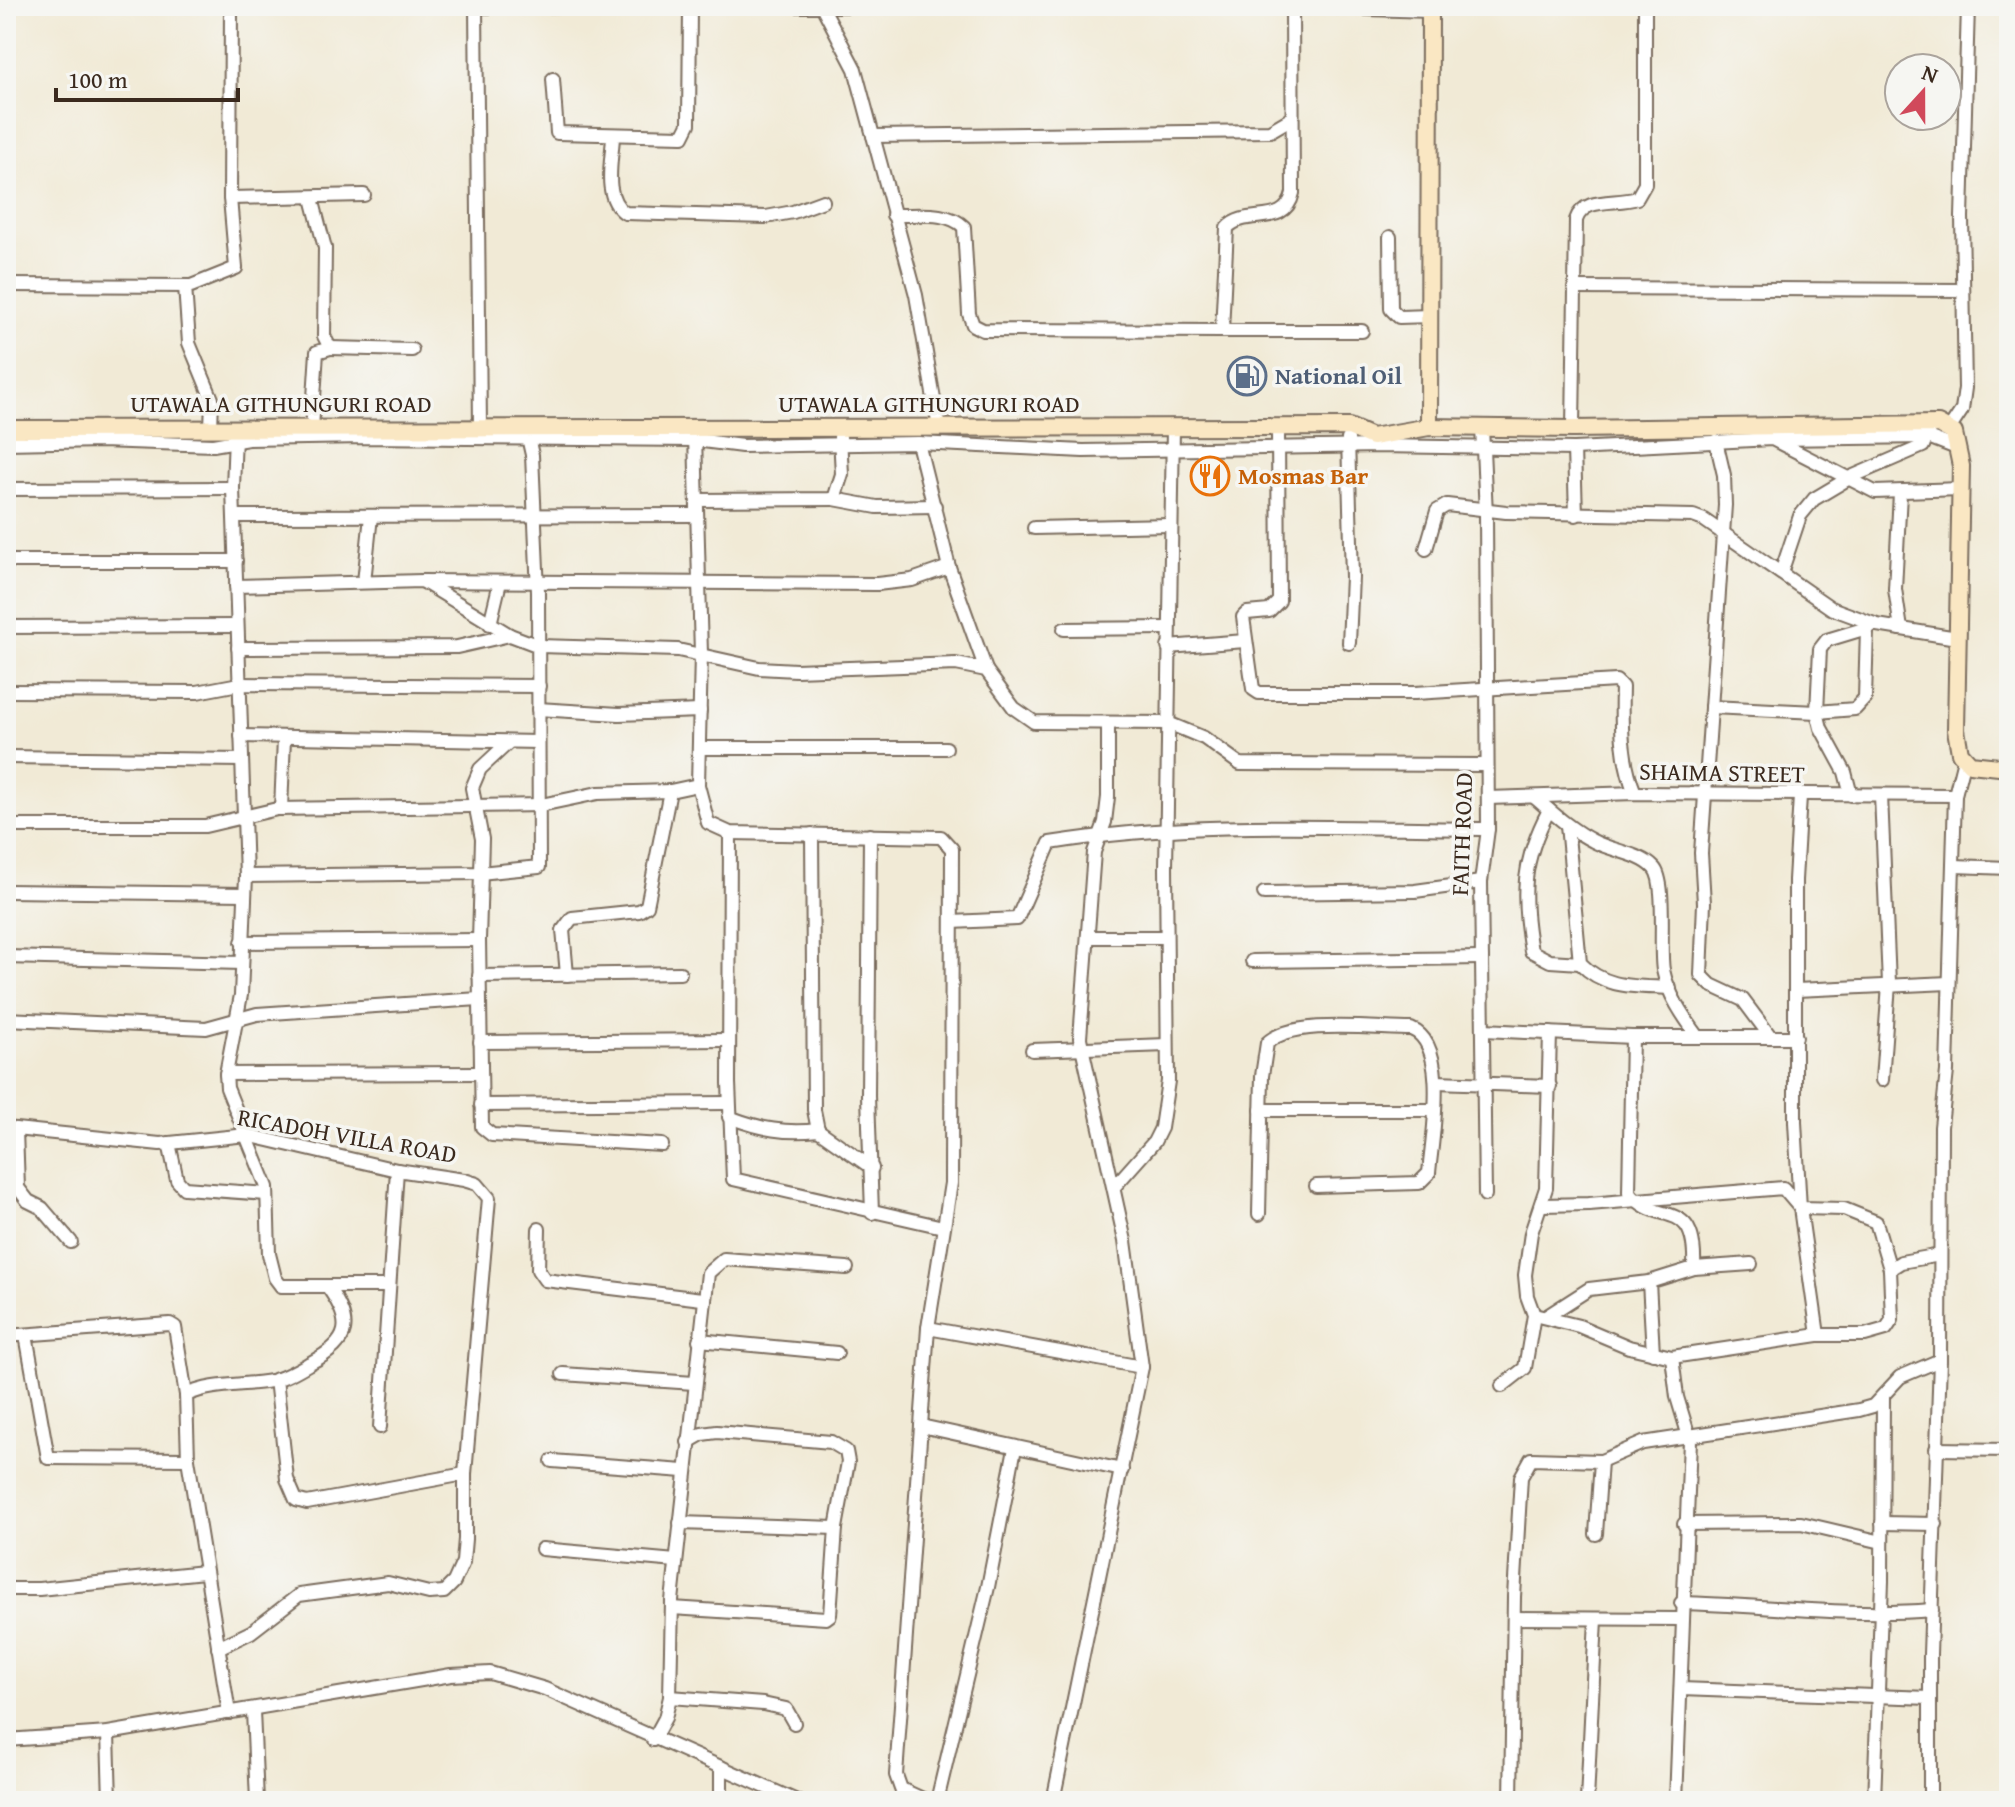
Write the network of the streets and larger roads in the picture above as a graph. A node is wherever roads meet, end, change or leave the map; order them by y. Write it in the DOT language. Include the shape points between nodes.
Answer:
graph roads {
  1 [pos="231,6"];
  2 [pos="561,6"];
  3 [pos="690,6"];
  4 [pos="724,6"];
  5 [pos="915,6"];
  6 [pos="1274,6"];
  7 [pos="1292,6"];
  8 [pos="1645,6"];
  9 [pos="1968,6"];
  10 [pos="476,7"];
  11 [pos="823,7"];
  12 [pos="1430,9"];
  13 [pos="553,79"];
  14 [pos="1292,118"];
  15 [pos="613,136"];
  16 [pos="873,136"];
  17 [pos="6,182"];
  18 [pos="364,195"];
  19 [pos="230,198"];
  20 [pos="312,198"];
  21 [pos="823,201"];
  22 [pos="7,204"];
  23 [pos="893,215"];
  24 [pos="1390,237"];
  25 [pos="6,285"];
  26 [pos="185,286"];
  27 [pos="1574,288"];
  28 [pos="1963,290"];
  29 [pos="1430,316"];
  30 [pos="1222,331"];
  31 [pos="1362,331"];
  32 [pos="330,348"];
  33 [pos="412,350"];
  34 [pos="480,427"];
  35 [pos="1349,427"];
  36 [pos="1429,427"];
  37 [pos="1482,427"];
  38 [pos="312,428"];
  39 [pos="839,428"];
  40 [pos="939,428"];
  41 [pos="1173,428"];
  42 [pos="1950,428"];
  43 [pos="6,429"];
  44 [pos="211,429"];
  45 [pos="1278,429"];
  46 [pos="1573,429"];
  47 [pos="1929,431"];
  48 [pos="527,434"];
  49 [pos="694,434"];
  50 [pos="235,435"];
  51 [pos="898,436"];
  52 [pos="1772,439"];
  53 [pos="1716,441"];
  54 [pos="6,443"];
  55 [pos="918,443"];
  56 [pos="842,445"];
  57 [pos="1173,447"];
  58 [pos="1348,447"];
  59 [pos="1279,448"];
  60 [pos="1483,449"];
  61 [pos="1574,449"];
  62 [pos="1959,449"];
  63 [pos="1851,477"];
  64 [pos="233,488"];
  65 [pos="6,489"];
  66 [pos="1960,489"];
  67 [pos="1900,493"];
  68 [pos="834,499"];
  69 [pos="697,500"];
  70 [pos="935,506"];
  71 [pos="1486,508"];
  72 [pos="697,515"];
  73 [pos="1576,515"];
  74 [pos="235,516"];
  75 [pos="371,516"];
  76 [pos="533,517"];
  77 [pos="1170,525"];
  78 [pos="1034,528"];
  79 [pos="1722,532"];
  80 [pos="1426,549"];
  81 [pos="6,561"];
  82 [pos="236,561"];
  83 [pos="949,567"];
  84 [pos="1781,573"];
  85 [pos="422,581"];
  86 [pos="364,582"];
  87 [pos="500,582"];
  88 [pos="538,582"];
  89 [pos="699,584"];
  90 [pos="236,586"];
  91 [pos="490,624"];
  92 [pos="237,626"];
  93 [pos="6,627"];
  94 [pos="1872,627"];
  95 [pos="1169,628"];
  96 [pos="1064,629"];
  97 [pos="1901,629"];
  98 [pos="510,635"];
  99 [pos="1957,638"];
  100 [pos="1245,641"];
  101 [pos="1349,643"];
  102 [pos="539,646"];
  103 [pos="1168,647"];
  104 [pos="238,648"];
  105 [pos="701,654"];
  106 [pos="986,670"];
  107 [pos="239,684"];
  108 [pos="539,686"];
  109 [pos="1485,689"];
  110 [pos="6,691"];
  111 [pos="1711,707"];
  112 [pos="538,709"];
  113 [pos="700,711"];
  114 [pos="1817,712"];
  115 [pos="1168,723"];
  116 [pos="1108,725"];
  117 [pos="241,736"];
  118 [pos="284,739"];
  119 [pos="509,742"];
  120 [pos="538,742"];
  121 [pos="699,748"];
  122 [pos="946,748"];
  123 [pos="6,757"];
  124 [pos="1964,759"];
  125 [pos="242,760"];
  126 [pos="1486,765"];
  127 [pos="2009,768"];
  128 [pos="698,785"];
  129 [pos="670,791"];
  130 [pos="1635,793"];
  131 [pos="1706,794"];
  132 [pos="1851,795"];
  133 [pos="1881,795"];
  134 [pos="1955,795"];
  135 [pos="1800,796"];
  136 [pos="1534,797"];
  137 [pos="1488,798"];
  138 [pos="478,805"];
  139 [pos="541,805"];
  140 [pos="281,809"];
  141 [pos="1549,810"];
  142 [pos="246,818"];
  143 [pos="1567,825"];
  144 [pos="6,826"];
  145 [pos="1488,829"];
  146 [pos="1166,831"];
  147 [pos="730,833"];
  148 [pos="812,834"];
  149 [pos="1101,834"];
  150 [pos="870,835"];
  151 [pos="1954,866"];
  152 [pos="2009,868"];
  153 [pos="480,873"];
  154 [pos="246,876"];
  155 [pos="1481,882"];
  156 [pos="6,891"];
  157 [pos="1264,893"];
  158 [pos="245,894"];
  159 [pos="952,922"];
  160 [pos="1089,937"];
  161 [pos="1166,937"];
  162 [pos="479,940"];
  163 [pos="242,942"];
  164 [pos="6,957"];
  165 [pos="1482,958"];
  166 [pos="1252,961"];
  167 [pos="242,963"];
  168 [pos="1580,963"];
  169 [pos="680,973"];
  170 [pos="567,975"];
  171 [pos="479,976"];
  172 [pos="1949,983"];
  173 [pos="1889,984"];
  174 [pos="1670,988"];
  175 [pos="1796,990"];
  176 [pos="479,999"];
  177 [pos="6,1019"];
  178 [pos="236,1019"];
  179 [pos="1484,1030"];
  180 [pos="1550,1033"];
  181 [pos="1697,1035"];
  182 [pos="1770,1036"];
  183 [pos="1632,1037"];
  184 [pos="1796,1037"];
  185 [pos="729,1040"];
  186 [pos="480,1042"];
  187 [pos="1167,1045"];
  188 [pos="1082,1046"];
  189 [pos="1032,1050"];
  190 [pos="481,1073"];
  191 [pos="226,1074"];
  192 [pos="1882,1080"];
  193 [pos="1436,1082"];
  194 [pos="1485,1084"];
  195 [pos="1550,1086"];
  196 [pos="729,1103"];
  197 [pos="481,1105"];
  198 [pos="1261,1110"];
  199 [pos="1434,1110"];
  200 [pos="729,1117"];
  201 [pos="11,1129"];
  202 [pos="818,1130"];
  203 [pos="247,1135"];
  204 [pos="169,1143"];
  205 [pos="662,1145"];
  206 [pos="872,1168"];
  207 [pos="397,1170"];
  208 [pos="1316,1186"];
  209 [pos="1114,1187"];
  210 [pos="267,1194"];
  211 [pos="1485,1195"];
  212 [pos="1634,1198"];
  213 [pos="1542,1205"];
  214 [pos="1800,1208"];
  215 [pos="872,1213"];
  216 [pos="1259,1214"];
  217 [pos="943,1227"];
  218 [pos="539,1229"];
  219 [pos="71,1242"];
  220 [pos="1940,1255"];
  221 [pos="1751,1264"];
  222 [pos="847,1268"];
  223 [pos="1694,1268"];
  224 [pos="1890,1269"];
  225 [pos="1649,1282"];
  226 [pos="327,1286"];
  227 [pos="389,1286"];
  228 [pos="702,1299"];
  229 [pos="1540,1315"];
  230 [pos="928,1328"];
  231 [pos="26,1335"];
  232 [pos="1818,1335"];
  233 [pos="6,1336"];
  234 [pos="699,1340"];
  235 [pos="837,1353"];
  236 [pos="1653,1353"];
  237 [pos="1672,1357"];
  238 [pos="1940,1360"];
  239 [pos="1142,1367"];
  240 [pos="563,1374"];
  241 [pos="276,1379"];
  242 [pos="694,1383"];
  243 [pos="1502,1386"];
  244 [pos="186,1395"];
  245 [pos="1883,1398"];
  246 [pos="921,1426"];
  247 [pos="380,1427"];
  248 [pos="1689,1435"];
  249 [pos="688,1442"];
  250 [pos="1015,1448"];
  251 [pos="1936,1449"];
  252 [pos="2009,1450"];
  253 [pos="188,1459"];
  254 [pos="552,1461"];
  255 [pos="1601,1461"];
  256 [pos="1122,1470"];
  257 [pos="684,1471"];
  258 [pos="465,1474"];
  259 [pos="680,1523"];
  260 [pos="1882,1523"];
  261 [pos="1684,1524"];
  262 [pos="1936,1524"];
  263 [pos="836,1528"];
  264 [pos="1596,1534"];
  265 [pos="1882,1542"];
  266 [pos="542,1549"];
  267 [pos="676,1561"];
  268 [pos="204,1572"];
  269 [pos="6,1589"];
  270 [pos="1681,1603"];
  271 [pos="672,1608"];
  272 [pos="1932,1610"];
  273 [pos="1881,1614"];
  274 [pos="1514,1618"];
  275 [pos="1596,1619"];
  276 [pos="1680,1619"];
  277 [pos="218,1648"];
  278 [pos="1681,1689"];
  279 [pos="670,1697"];
  280 [pos="1877,1697"];
  281 [pos="1930,1698"];
  282 [pos="253,1711"];
  283 [pos="229,1713"];
  284 [pos="794,1723"];
  285 [pos="108,1733"];
  286 [pos="6,1740"];
  287 [pos="653,1740"];
  288 [pos="721,1767"];
  289 [pos="110,1801"];
  290 [pos="257,1801"];
  291 [pos="721,1801"];
  292 [pos="797,1801"];
  293 [pos="927,1801"];
  294 [pos="937,1801"];
  295 [pos="1053,1801"];
  296 [pos="1511,1801"];
  297 [pos="1587,1801"];
  298 [pos="1676,1801"];
  299 [pos="1874,1801"];
  300 [pos="1930,1801"];
  1 -- 19 [label="street"];
  2 -- 10 [label="street"];
  3 -- 15 [label="street" via="687,131 683,136"];
  4 -- 11 [label="street"];
  5 -- 11 [label="street"];
  6 -- 7 [label="street"];
  7 -- 12 [label="street"];
  7 -- 14 [label="street"];
  8 -- 27 [label="street" via="1645,184 1637,198 1580,209"];
  9 -- 28 [label="street"];
  10 -- 34 [label="street"];
  11 -- 16 [label="street" via="855,69"];
  12 -- 29 [label="street"];
  13 -- 15 [label="street" via="557,133"];
  14 -- 16 [label="street" via="1270,131"];
  14 -- 30 [label="street" via="1290,204 1282,212 1227,228"];
  15 -- 21 [label="street" via="610,195 625,213 766,217"];
  16 -- 23 [label="street"];
  17 -- 22 [label="street"];
  18 -- 20 [label="street"];
  19 -- 20 [label="street"];
  19 -- 26 [label="street" via="236,268"];
  20 -- 32 [label="street" via="325,248 324,336"];
  23 -- 30 [label="street" via="943,216 964,227 969,314 973,325 983,330"];
  23 -- 40 [label="street" via="916,295"];
  24 -- 29 [label="street" via="1391,309 1399,317"];
  25 -- 26 [label="street"];
  26 -- 44 [label="street" via="189,343 212,399"];
  27 -- 28 [label="street"];
  27 -- 46 [label="street"];
  28 -- 42 [label="street" via="1965,388 1962,410"];
  29 -- 36 [label="street"];
  30 -- 31 [label="street"];
  32 -- 33 [label="street"];
  32 -- 38 [label="street" via="317,352"];
  34 -- 38 [label="street, UTAWALA GITHUNGURI ROAD"];
  34 -- 48 [label="street, UTAWALA GITHUNGURI ROAD"];
  35 -- 36 [label="street, UTAWALA GITHUNGURI ROAD" via="1372,437"];
  35 -- 45 [label="street, UTAWALA GITHUNGURI ROAD"];
  35 -- 58 [label="street"];
  36 -- 37 [label="street, UTAWALA GITHUNGURI ROAD"];
  37 -- 46 [label="street, UTAWALA GITHUNGURI ROAD"];
  37 -- 60 [label="street, FAITH ROAD"];
  38 -- 50 [label="street, UTAWALA GITHUNGURI ROAD"];
  39 -- 49 [label="street, UTAWALA GITHUNGURI ROAD"];
  39 -- 51 [label="street, UTAWALA GITHUNGURI ROAD"];
  39 -- 56 [label="street"];
  40 -- 41 [label="street, UTAWALA GITHUNGURI ROAD"];
  40 -- 51 [label="street, UTAWALA GITHUNGURI ROAD"];
  41 -- 45 [label="street, UTAWALA GITHUNGURI ROAD"];
  41 -- 57 [label="street"];
  42 -- 47 [label="street, UTAWALA GITHUNGURI ROAD"];
  42 -- 62 [label="street"];
  43 -- 44 [label="street, UTAWALA GITHUNGURI ROAD"];
  44 -- 50 [label="street, UTAWALA GITHUNGURI ROAD"];
  45 -- 59 [label="street"];
  46 -- 47 [label="street, UTAWALA GITHUNGURI ROAD"];
  47 -- 52 [label="street"];
  47 -- 62 [label="street"];
  47 -- 63 [label="street" via="1923,446"];
  48 -- 49 [label="street, UTAWALA GITHUNGURI ROAD"];
  48 -- 50 [label="street"];
  48 -- 76 [label="street"];
  49 -- 56 [label="street" via="742,446"];
  49 -- 69 [label="street"];
  50 -- 54 [label="street" via="213,445"];
  50 -- 64 [label="street"];
  51 -- 55 [label="street"];
  51 -- 56 [label="street"];
  52 -- 53 [label="street"];
  52 -- 63 [label="street"];
  53 -- 61 [label="street"];
  53 -- 79 [label="street" via="1724,475"];
  55 -- 57 [label="street" via="1083,451"];
  55 -- 70 [label="street"];
  56 -- 68 [label="street" via="842,474"];
  57 -- 59 [label="street"];
  57 -- 77 [label="street"];
  58 -- 59 [label="street"];
  58 -- 60 [label="street"];
  58 -- 101 [label="street"];
  59 -- 100 [label="street" via="1279,601 1269,611 1247,613 1242,623"];
  60 -- 61 [label="street"];
  60 -- 71 [label="street, FAITH ROAD"];
  61 -- 73 [label="street"];
  62 -- 66 [label="street"];
  63 -- 67 [label="street" via="1875,492"];
  63 -- 84 [label="street" via="1806,507"];
  64 -- 65 [label="street"];
  64 -- 74 [label="street"];
  66 -- 67 [label="street"];
  66 -- 99 [label="street"];
  67 -- 97 [label="street" via="1895,589"];
  68 -- 69 [label="street"];
  68 -- 70 [label="street" via="868,507"];
  69 -- 72 [label="street"];
  70 -- 83 [label="street"];
  71 -- 73 [label="street"];
  71 -- 80 [label="street" via="1440,507"];
  71 -- 109 [label="street, FAITH ROAD"];
  72 -- 76 [label="street"];
  72 -- 89 [label="street"];
  73 -- 79 [label="street" via="1693,516"];
  74 -- 75 [label="street"];
  74 -- 82 [label="street"];
  75 -- 76 [label="street"];
  75 -- 86 [label="street"];
  76 -- 88 [label="street"];
  77 -- 78 [label="street"];
  77 -- 95 [label="street"];
  79 -- 84 [label="street"];
  79 -- 111 [label="street"];
  81 -- 82 [label="street"];
  82 -- 90 [label="street"];
  83 -- 89 [label="street" via="912,580 877,584"];
  83 -- 106 [label="street"];
  84 -- 94 [label="street" via="1831,608"];
  85 -- 86 [label="street"];
  85 -- 87 [label="street"];
  85 -- 91 [label="street"];
  86 -- 90 [label="street"];
  87 -- 88 [label="street"];
  87 -- 91 [label="street"];
  88 -- 89 [label="street"];
  88 -- 102 [label="street"];
  89 -- 105 [label="street"];
  90 -- 92 [label="street"];
  91 -- 98 [label="street"];
  92 -- 93 [label="street"];
  92 -- 104 [label="street"];
  94 -- 97 [label="street"];
  94 -- 114 [label="street" via="1822,643"];
  94 -- 114 [label="street" via="1862,705"];
  95 -- 96 [label="street"];
  95 -- 103 [label="street"];
  97 -- 99 [label="street"];
  98 -- 102 [label="street"];
  98 -- 104 [label="street" via="457,647"];
  99 -- 124 [label="street" via="1956,730"];
  100 -- 103 [label="street"];
  100 -- 109 [label="street" via="1249,680 1259,693"];
  102 -- 105 [label="street"];
  102 -- 108 [label="street"];
  103 -- 115 [label="street"];
  104 -- 107 [label="street"];
  105 -- 106 [label="street" via="759,668 956,664"];
  105 -- 113 [label="street"];
  106 -- 116 [label="street" via="1024,718"];
  107 -- 108 [label="street"];
  107 -- 110 [label="street" via="197,692"];
  107 -- 117 [label="street"];
  108 -- 112 [label="street"];
  109 -- 126 [label="street, FAITH ROAD"];
  109 -- 130 [label="street" via="1616,681 1622,687 1621,727"];
  111 -- 114 [label="street"];
  111 -- 131 [label="street"];
  112 -- 113 [label="street"];
  112 -- 120 [label="street"];
  113 -- 121 [label="street"];
  114 -- 132 [label="street"];
  115 -- 116 [label="street"];
  115 -- 126 [label="street" via="1204,738 1240,764"];
  115 -- 146 [label="street"];
  116 -- 149 [label="street" via="1108,797"];
  117 -- 118 [label="street"];
  117 -- 125 [label="street"];
  118 -- 119 [label="street"];
  118 -- 140 [label="street"];
  119 -- 120 [label="street"];
  119 -- 138 [label="street" via="474,778"];
  120 -- 139 [label="street"];
  121 -- 122 [label="street"];
  121 -- 128 [label="street"];
  123 -- 125 [label="street"];
  124 -- 127 [label="street" via="1982,767"];
  124 -- 134 [label="street"];
  125 -- 142 [label="street"];
  126 -- 137 [label="street, FAITH ROAD"];
  128 -- 129 [label="street"];
  128 -- 147 [label="street" via="708,823"];
  129 -- 139 [label="street" via="598,793"];
  129 -- 170 [label="street" via="647,906 577,915 567,922"];
  130 -- 131 [label="street, SHAIMA STREET"];
  130 -- 136 [label="street, SHAIMA STREET"];
  131 -- 135 [label="street, SHAIMA STREET"];
  131 -- 182 [label="street" via="1701,975 1743,1000"];
  132 -- 133 [label="street, SHAIMA STREET"];
  132 -- 135 [label="street, SHAIMA STREET"];
  133 -- 134 [label="street, SHAIMA STREET"];
  133 -- 173 [label="street"];
  134 -- 151 [label="street"];
  135 -- 175 [label="street"];
  136 -- 137 [label="street, SHAIMA STREET"];
  136 -- 141 [label="street"];
  137 -- 145 [label="street, FAITH ROAD"];
  138 -- 139 [label="street"];
  138 -- 140 [label="street"];
  138 -- 153 [label="street"];
  139 -- 153 [label="street" via="539,867"];
  140 -- 142 [label="street"];
  141 -- 143 [label="street"];
  141 -- 168 [label="street" via="1528,861 1525,892 1531,951 1550,961"];
  142 -- 144 [label="street" via="205,826"];
  142 -- 154 [label="street"];
  143 -- 168 [label="street"];
  143 -- 174 [label="street" via="1657,870 1659,935"];
  145 -- 146 [label="street"];
  145 -- 155 [label="street, FAITH ROAD"];
  146 -- 149 [label="street"];
  146 -- 161 [label="street"];
  147 -- 148 [label="street"];
  147 -- 185 [label="street"];
  148 -- 150 [label="street"];
  148 -- 202 [label="street"];
  149 -- 159 [label="street" via="1046,847 1017,919"];
  149 -- 160 [label="street" via="1094,852"];
  150 -- 159 [label="street" via="947,840 952,849"];
  150 -- 206 [label="street"];
  151 -- 152 [label="street"];
  151 -- 172 [label="street"];
  153 -- 154 [label="street"];
  153 -- 162 [label="street"];
  154 -- 158 [label="street"];
  155 -- 157 [label="street" via="1415,891"];
  155 -- 165 [label="street, FAITH ROAD"];
  156 -- 158 [label="street"];
  158 -- 163 [label="street"];
  159 -- 217 [label="street" via="953,1130"];
  160 -- 161 [label="street"];
  160 -- 188 [label="street" via="1080,1013"];
  161 -- 187 [label="street"];
  162 -- 163 [label="street"];
  162 -- 171 [label="street"];
  163 -- 167 [label="street"];
  164 -- 167 [label="street"];
  165 -- 166 [label="street"];
  165 -- 179 [label="street, FAITH ROAD"];
  167 -- 178 [label="street"];
  168 -- 174 [label="street" via="1611,985"];
  169 -- 170 [label="street"];
  170 -- 171 [label="street"];
  171 -- 176 [label="street"];
  172 -- 173 [label="street"];
  172 -- 220 [label="street"];
  173 -- 175 [label="street"];
  173 -- 192 [label="street"];
  174 -- 181 [label="street"];
  175 -- 184 [label="street"];
  176 -- 178 [label="street"];
  176 -- 186 [label="street"];
  177 -- 178 [label="street" via="178,1028 206,1028"];
  178 -- 191 [label="street"];
  179 -- 180 [label="street"];
  179 -- 194 [label="street, FAITH ROAD"];
  180 -- 183 [label="street"];
  180 -- 195 [label="street"];
  181 -- 182 [label="street"];
  181 -- 183 [label="street"];
  182 -- 184 [label="street"];
  183 -- 212 [label="street" via="1627,1180"];
  184 -- 214 [label="street"];
  185 -- 186 [label="street"];
  185 -- 196 [label="street"];
  186 -- 190 [label="street"];
  187 -- 188 [label="street"];
  187 -- 209 [label="street" via="1161,1128"];
  188 -- 189 [label="street"];
  188 -- 209 [label="street"];
  190 -- 191 [label="street"];
  190 -- 197 [label="street"];
  191 -- 203 [label="street"];
  193 -- 194 [label="street"];
  193 -- 198 [label="street" via="1428,1042 1411,1029 1287,1030 1267,1043"];
  193 -- 199 [label="street"];
  194 -- 195 [label="street"];
  194 -- 211 [label="street, FAITH ROAD"];
  195 -- 213 [label="street"];
  196 -- 197 [label="street"];
  196 -- 200 [label="street"];
  197 -- 205 [label="street" via="482,1127 492,1135"];
  198 -- 199 [label="street"];
  198 -- 216 [label="street"];
  199 -- 208 [label="street" via="1429,1173 1419,1183"];
  200 -- 202 [label="street" via="789,1133"];
  200 -- 215 [label="street" via="733,1179"];
  201 -- 204 [label="street, RICADOH VILLA ROAD"];
  201 -- 219 [label="street" via="18,1188"];
  202 -- 206 [label="street"];
  203 -- 204 [label="street, RICADOH VILLA ROAD"];
  203 -- 207 [label="street, RICADOH VILLA ROAD"];
  203 -- 210 [label="street"];
  204 -- 210 [label="street" via="177,1180 184,1188"];
  206 -- 215 [label="street"];
  207 -- 227 [label="street"];
  207 -- 258 [label="street, RICADOH VILLA ROAD" via="464,1180 486,1191 489,1214"];
  209 -- 239 [label="street"];
  210 -- 226 [label="street" via="275,1278 287,1289"];
  212 -- 213 [label="street"];
  212 -- 214 [label="street" via="1772,1187 1787,1190"];
  212 -- 223 [label="street" via="1674,1216 1690,1230 1696,1239"];
  213 -- 229 [label="street" via="1531,1233 1525,1275 1527,1296"];
  214 -- 224 [label="street" via="1844,1209 1876,1222"];
  214 -- 232 [label="street"];
  215 -- 217 [label="street"];
  217 -- 230 [label="street"];
  218 -- 228 [label="street" via="538,1270 545,1280"];
  220 -- 224 [label="street"];
  220 -- 238 [label="street"];
  221 -- 223 [label="street"];
  222 -- 228 [label="street" via="724,1259 708,1273"];
  223 -- 225 [label="street"];
  224 -- 232 [label="street" via="1888,1327 1865,1335"];
  225 -- 229 [label="street" via="1581,1291"];
  225 -- 236 [label="street"];
  226 -- 227 [label="street"];
  226 -- 241 [label="street" via="346,1326 341,1342 333,1352"];
  227 -- 247 [label="street"];
  228 -- 234 [label="street"];
  229 -- 236 [label="street"];
  229 -- 243 [label="street" via="1525,1368"];
  230 -- 239 [label="street"];
  230 -- 246 [label="street"];
  231 -- 233 [label="street"];
  231 -- 244 [label="street" via="170,1324 178,1333"];
  231 -- 253 [label="street" via="48,1458"];
  232 -- 237 [label="street"];
  234 -- 235 [label="street"];
  234 -- 242 [label="street"];
  236 -- 237 [label="street"];
  237 -- 248 [label="street"];
  238 -- 245 [label="street" via="1900,1377"];
  238 -- 251 [label="street"];
  239 -- 256 [label="street"];
  240 -- 242 [label="street"];
  241 -- 244 [label="street"];
  241 -- 258 [label="street" via="287,1479 296,1500 307,1503"];
  242 -- 249 [label="street"];
  244 -- 253 [label="street"];
  245 -- 248 [label="street" via="1859,1410"];
  245 -- 260 [label="street"];
  246 -- 250 [label="street"];
  246 -- 293 [label="street" via="896,1775 901,1789"];
  248 -- 255 [label="street" via="1633,1445"];
  248 -- 261 [label="street"];
  249 -- 257 [label="street"];
  249 -- 263 [label="street" via="717,1432 842,1447 848,1462"];
  250 -- 256 [label="street"];
  250 -- 294 [label="street"];
  251 -- 252 [label="street"];
  251 -- 262 [label="street"];
  253 -- 268 [label="street"];
  254 -- 257 [label="street"];
  255 -- 264 [label="street"];
  255 -- 274 [label="street" via="1552,1457 1526,1463"];
  256 -- 295 [label="street"];
  257 -- 259 [label="street"];
  258 -- 277 [label="street" via="463,1562 444,1592 388,1583 299,1595 251,1632"];
  259 -- 263 [label="street"];
  259 -- 267 [label="street"];
  260 -- 262 [label="street"];
  260 -- 265 [label="street"];
  261 -- 265 [label="street" via="1801,1523"];
  261 -- 270 [label="street"];
  262 -- 272 [label="street"];
  263 -- 271 [label="street" via="832,1610 826,1618"];
  265 -- 273 [label="street"];
  266 -- 267 [label="street"];
  267 -- 271 [label="street"];
  268 -- 269 [label="street"];
  268 -- 277 [label="street"];
  270 -- 273 [label="street"];
  270 -- 276 [label="street"];
  271 -- 279 [label="street"];
  272 -- 273 [label="street"];
  272 -- 281 [label="street"];
  273 -- 280 [label="street"];
  274 -- 275 [label="street"];
  274 -- 296 [label="street"];
  275 -- 276 [label="street"];
  275 -- 297 [label="street"];
  276 -- 278 [label="street"];
  277 -- 283 [label="street"];
  278 -- 280 [label="street"];
  278 -- 298 [label="street"];
  279 -- 284 [label="street" via="763,1704 786,1709"];
  279 -- 287 [label="street"];
  280 -- 281 [label="street"];
  280 -- 299 [label="street"];
  281 -- 300 [label="street"];
  282 -- 283 [label="street"];
  282 -- 287 [label="street" via="451,1675 490,1673 545,1689"];
  282 -- 290 [label="street"];
  283 -- 285 [label="street"];
  285 -- 286 [label="street"];
  285 -- 289 [label="street"];
  287 -- 288 [label="street"];
  288 -- 291 [label="street"];
  288 -- 292 [label="street"];
}
